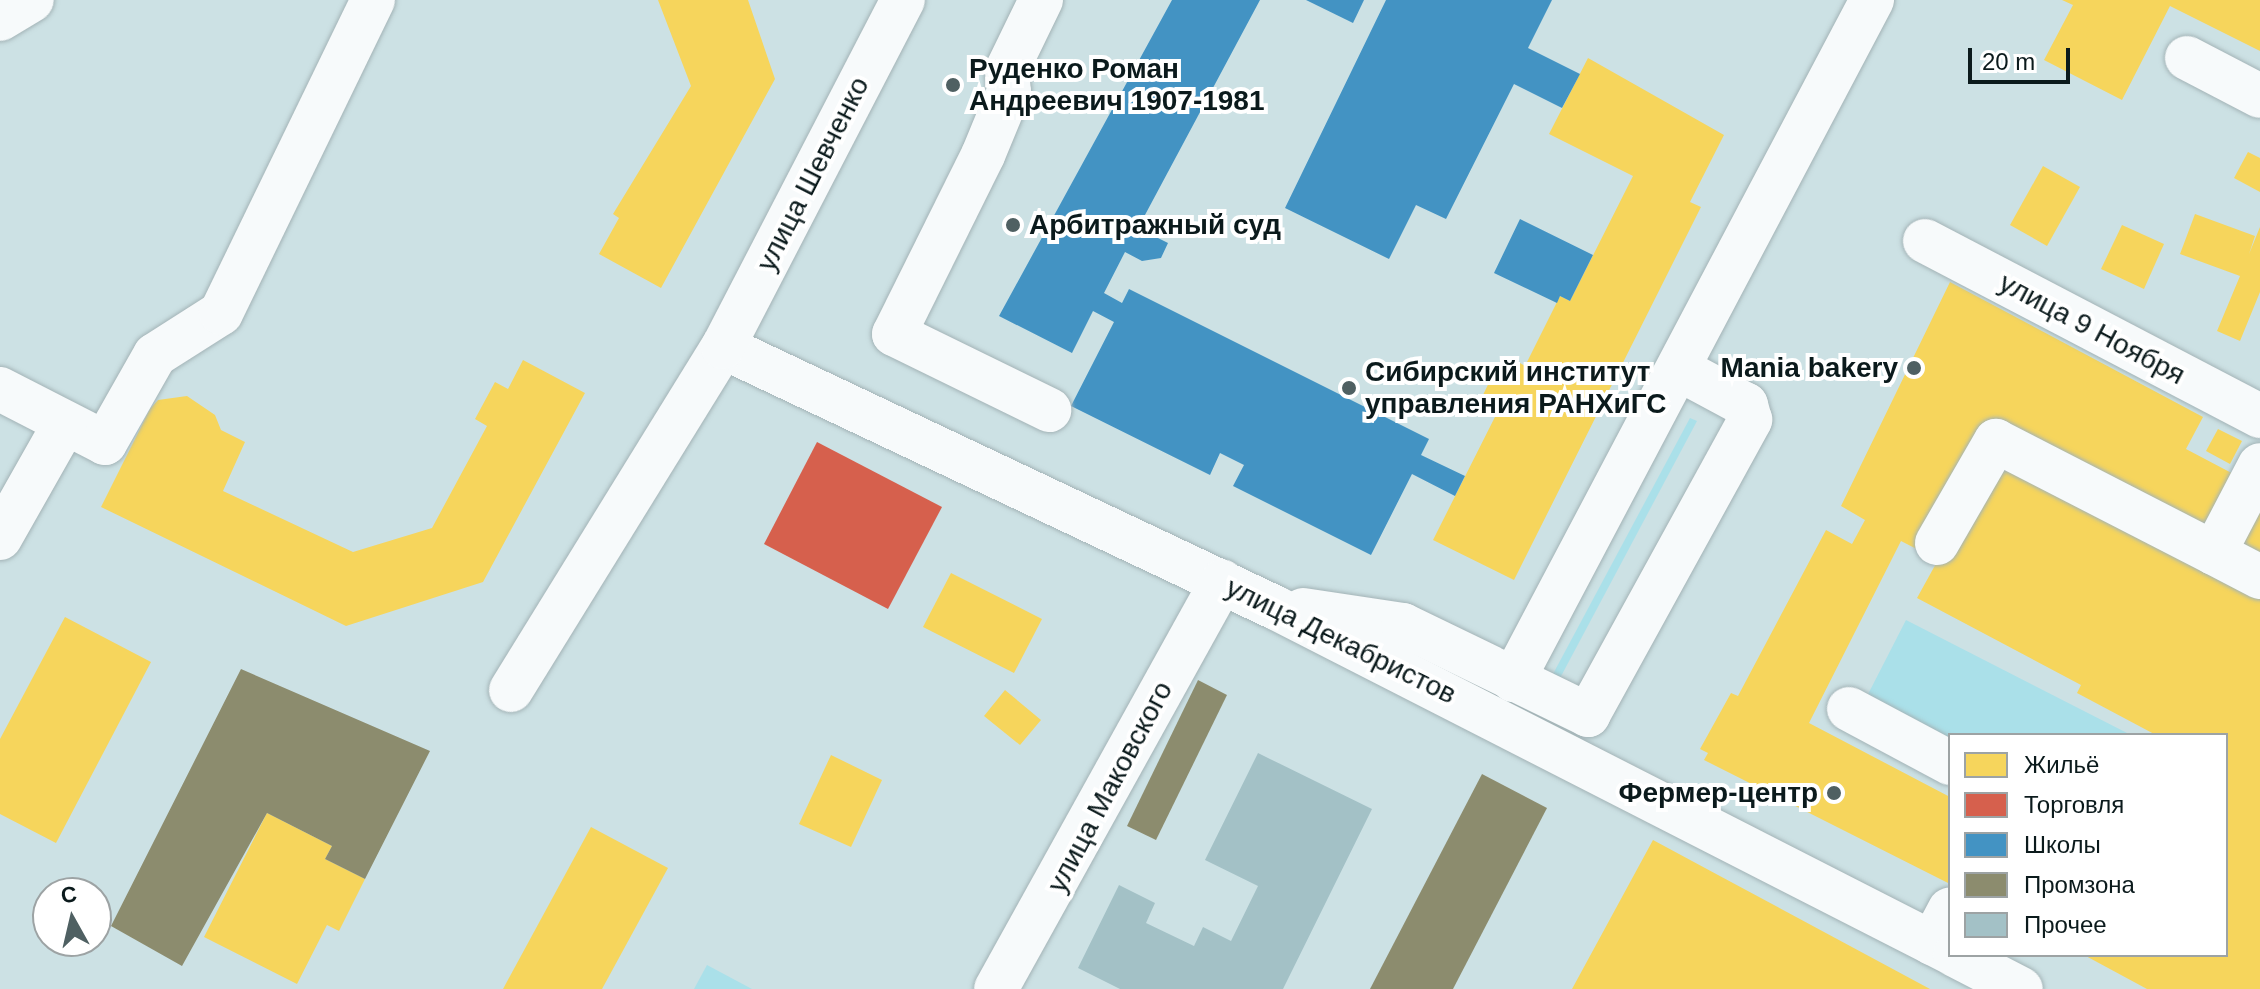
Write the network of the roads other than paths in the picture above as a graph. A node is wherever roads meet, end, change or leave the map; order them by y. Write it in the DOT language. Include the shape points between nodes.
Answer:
graph roads {
  1 [pos="32,0"];
  2 [pos="373,0"];
  3 [pos="903,0"];
  4 [pos="1041,0"];
  5 [pos="1872,0"];
  6 [pos="0,19"];
  7 [pos="2187,58"];
  8 [pos="2260,96"];
  9 [pos="1925,241"];
  10 [pos="723,347"];
  11 [pos="1679,369"];
  12 [pos="0,389"];
  13 [pos="1049,410"];
  14 [pos="2260,416"];
  15 [pos="65,423"];
  16 [pos="2260,465"];
  17 [pos="0,538"];
  18 [pos="1937,543"];
  19 [pos="2214,553"];
  20 [pos="1215,571"];
  21 [pos="2260,577"];
  22 [pos="1276,608"];
  23 [pos="1513,680"];
  24 [pos="511,690"];
  25 [pos="1849,709"];
  26 [pos="1948,762"];
  27 [pos="1948,942"];
  28 [pos="996,989"];
  1 -- 6 [label="street"];
  2 -- 15 [label="street" via="221,313 155,355 105,443"];
  3 -- 10 [label="street, улица Шевченко"];
  4 -- 13 [label="street" via="1007,70 1009,92 983,155 894,334"];
  5 -- 11 [label="street"];
  7 -- 8 [label="street"];
  9 -- 14 [label="street, улица 9 Ноября"];
  10 -- 20 [label="street, улица Декабристов"];
  10 -- 24 [label="street, улица Шевченко"];
  11 -- 23 [label="street"];
  11 -- 23 [label="street" via="1746,405 1750,420 1601,699 1579,715"];
  12 -- 15 [label="street"];
  15 -- 17 [label="street"];
  16 -- 19 [label="street"];
  18 -- 19 [label="street" via="1996,441"];
  19 -- 21 [label="street"];
  20 -- 22 [label="street, улица Декабристов"];
  20 -- 28 [label="street, улица Маковского"];
  22 -- 23 [label="street" via="1403,625"];
  22 -- 27 [label="street, улица Декабристов"];
  25 -- 26 [label="street"];
}
